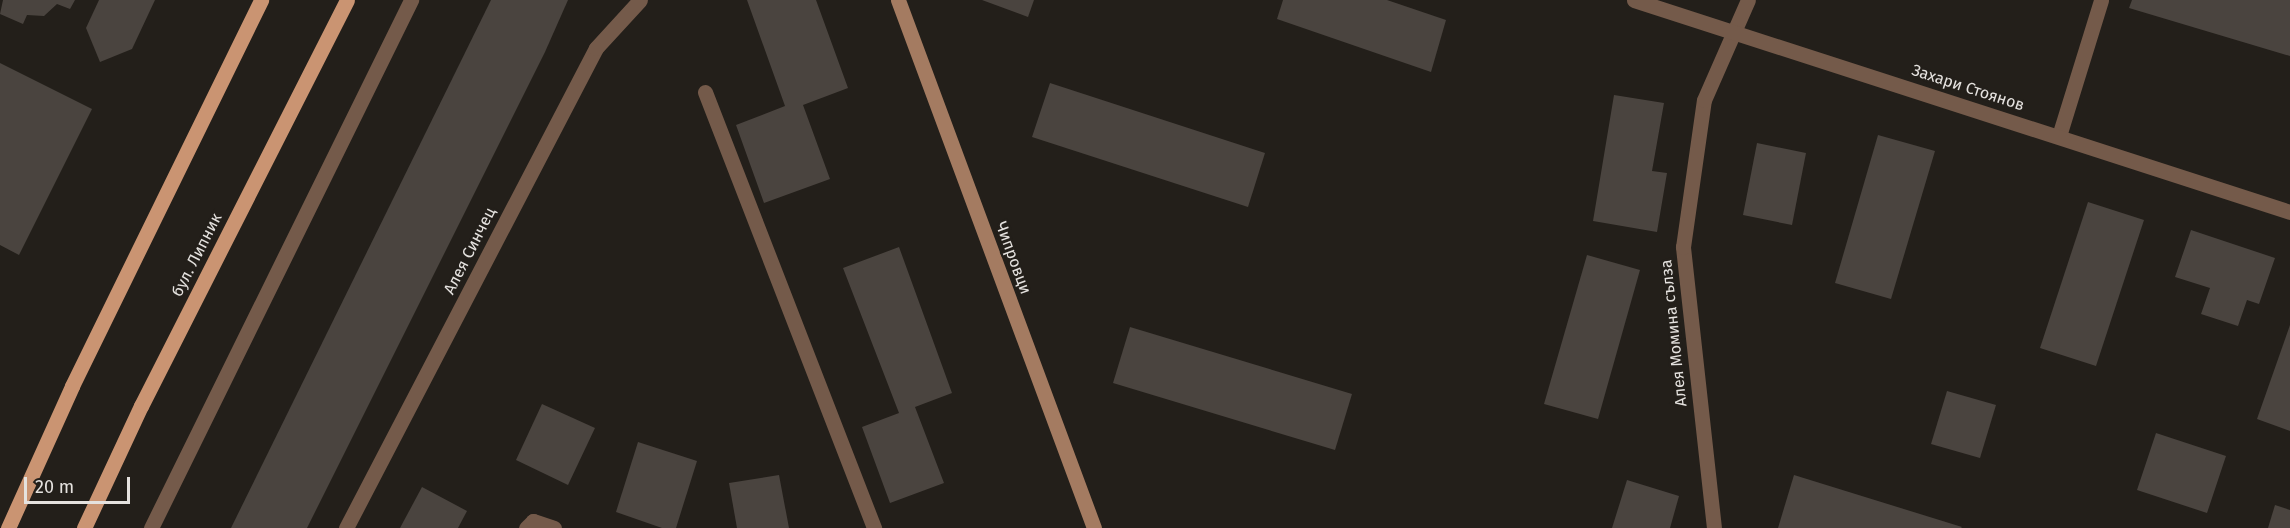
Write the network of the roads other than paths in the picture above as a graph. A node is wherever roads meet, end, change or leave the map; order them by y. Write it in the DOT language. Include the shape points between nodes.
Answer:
graph roads {
  1 [pos="261,0"];
  2 [pos="346,0"];
  3 [pos="411,0"];
  4 [pos="640,0"];
  5 [pos="898,0"];
  6 [pos="1634,0"];
  7 [pos="1748,0"];
  8 [pos="2101,0"];
  9 [pos="1735,33"];
  10 [pos="705,92"];
  11 [pos="2059,136"];
  12 [pos="2290,212"];
  13 [pos="8,528"];
  14 [pos="84,528"];
  15 [pos="151,528"];
  16 [pos="346,528"];
  17 [pos="526,528"];
  18 [pos="554,528"];
  19 [pos="874,528"];
  20 [pos="1094,528"];
  21 [pos="1714,528"];
  1 -- 13 [label="main road" via="72,386"];
  2 -- 14 [label="main road, бул. Липник" via="141,406"];
  3 -- 15 [label="street"];
  4 -- 16 [label="street, Алея Синчец" via="596,48"];
  5 -- 20 [label="main road, Чипровци"];
  6 -- 9 [label="street, Захари Стоянов"];
  7 -- 9 [label="street, Алея Момина сълза"];
  8 -- 11 [label="street"];
  9 -- 11 [label="street, Захари Стоянов"];
  9 -- 21 [label="street, Алея Момина сълза" via="1704,100 1683,247"];
  10 -- 19 [label="street"];
  11 -- 12 [label="street, Захари Стоянов"];
  17 -- 18 [label="street" via="533,521"];
}
